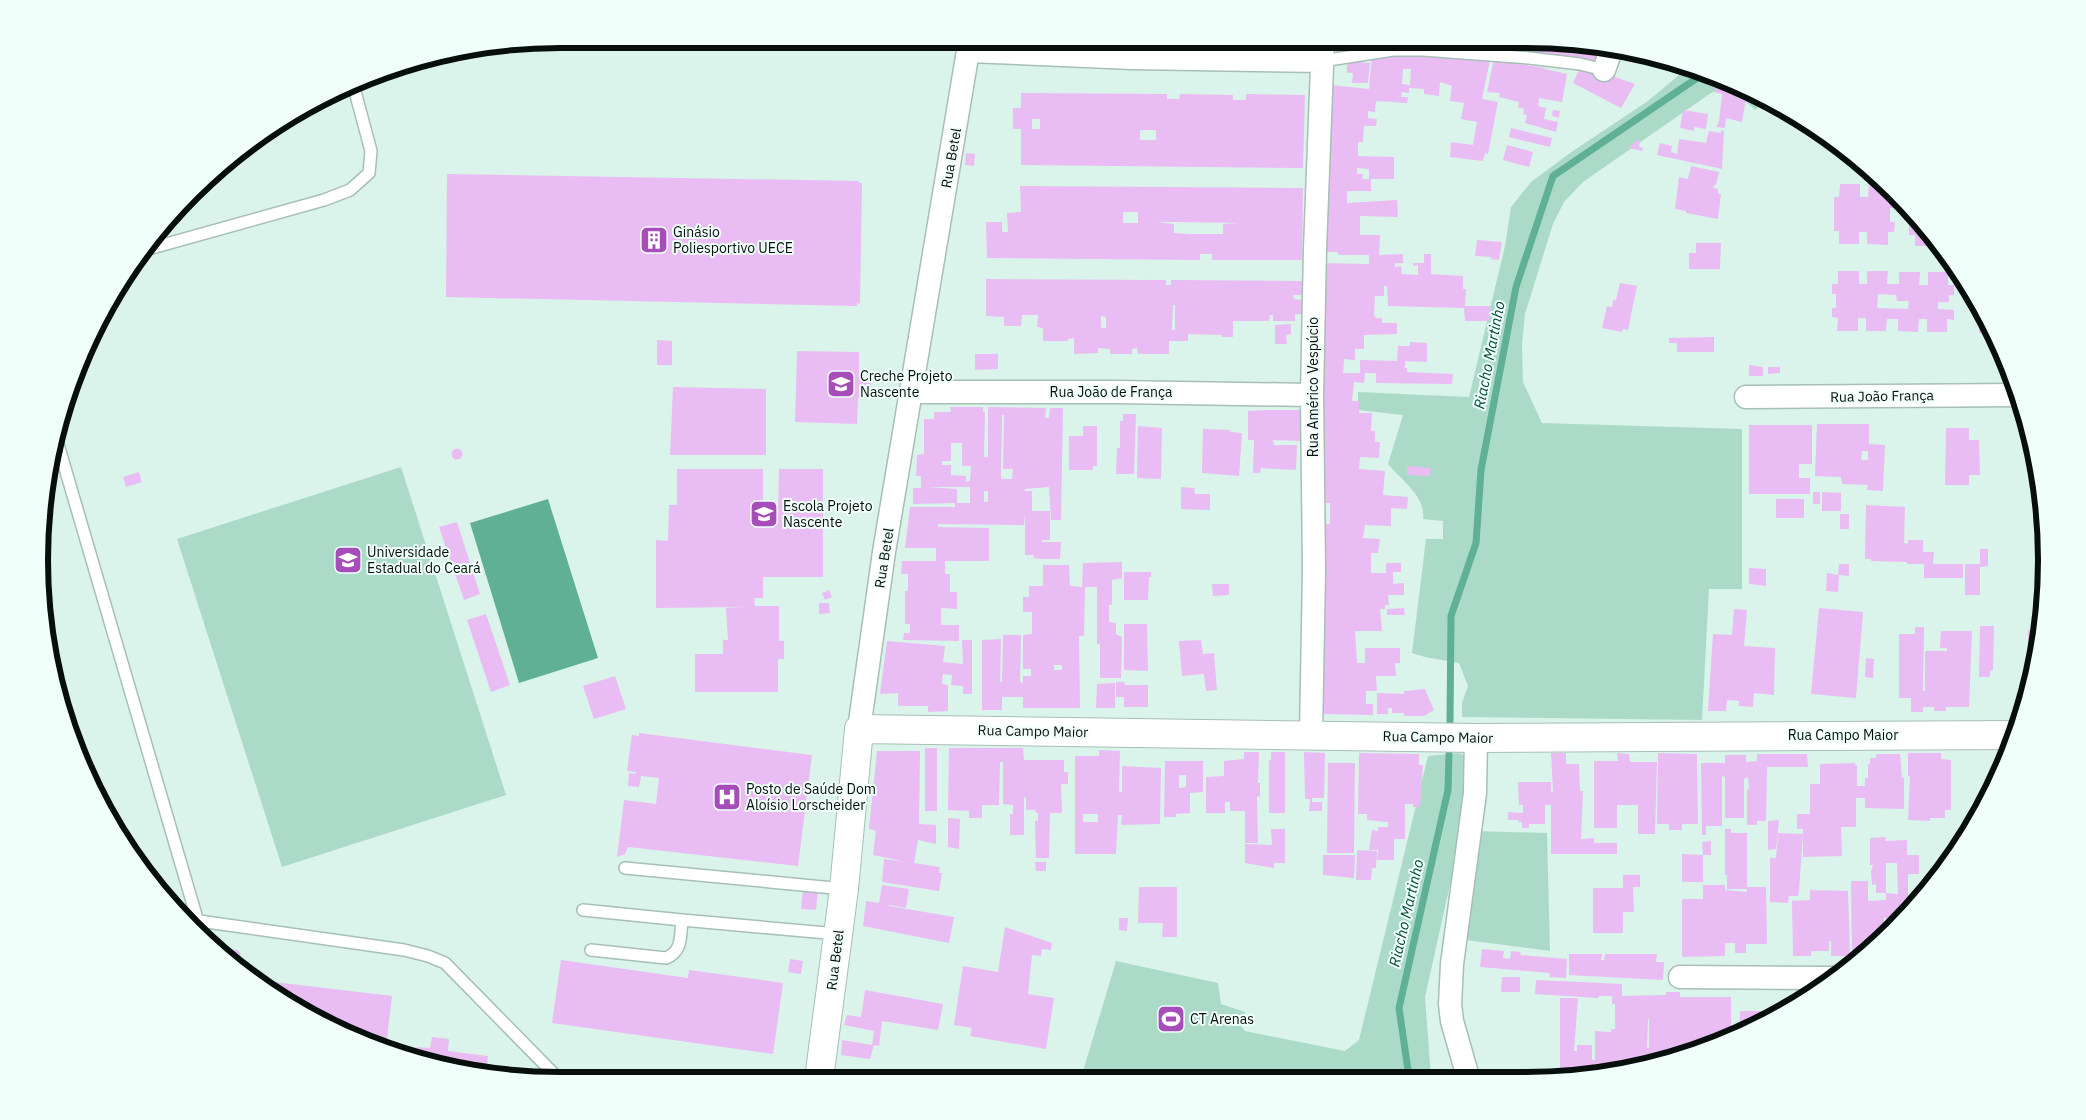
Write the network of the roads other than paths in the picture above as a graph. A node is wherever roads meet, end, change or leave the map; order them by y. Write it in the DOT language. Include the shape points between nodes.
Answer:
graph roads {
  1 [pos="969,48"];
  2 [pos="1007,48"];
  3 [pos="1323,50"];
  4 [pos="1610,55"];
  5 [pos="1604,70"];
  6 [pos="355,91"];
  7 [pos="153,248"];
  8 [pos="911,392"];
  9 [pos="1312,395"];
  10 [pos="2011,395"];
  11 [pos="1746,397"];
  12 [pos="60,450"];
  13 [pos="860,729"];
  14 [pos="1311,734"];
  15 [pos="2007,735"];
  16 [pos="1476,738"];
  17 [pos="625,868"];
  18 [pos="844,889"];
  19 [pos="583,910"];
  20 [pos="682,920"];
  21 [pos="198,922"];
  22 [pos="838,934"];
  23 [pos="591,950"];
  24 [pos="1680,978"];
  25 [pos="1822,978"];
  26 [pos="552,1072"];
  27 [pos="820,1072"];
  28 [pos="1467,1072"];
  1 -- 8 [label="street, Rua Betel"];
  2 -- 3 [label="street" via="1132,58"];
  3 -- 5 [label="lane" via="1423,50 1538,59"];
  3 -- 9 [label="street, Rua Américo Vespúcio"];
  4 -- 5 [label="street"];
  6 -- 7 [label="lane" via="371,151 369,173 356,186 324,200"];
  8 -- 9 [label="street, Rua João de França"];
  8 -- 13 [label="street, Rua Betel" via="884,552"];
  9 -- 14 [label="street, Rua Américo Vespúcio" via="1314,570"];
  10 -- 11 [label="street, Rua João França"];
  12 -- 21 [label="lane"];
  13 -- 14 [label="street, Rua Campo Maior"];
  13 -- 18 [label="street, Rua Betel"];
  14 -- 16 [label="street, Rua Campo Maior"];
  15 -- 16 [label="street, Rua Campo Maior"];
  16 -- 28 [label="street" via="1475,793 1452,964 1450,1004"];
  17 -- 18 [label="lane"];
  18 -- 22 [label="street, Rua Betel"];
  19 -- 20 [label="lane"];
  20 -- 22 [label="lane"];
  20 -- 23 [label="lane" via="678,949 666,958"];
  21 -- 26 [label="lane" via="404,950 445,963"];
  22 -- 27 [label="street, Rua Betel"];
  24 -- 25 [label="street"];
}
